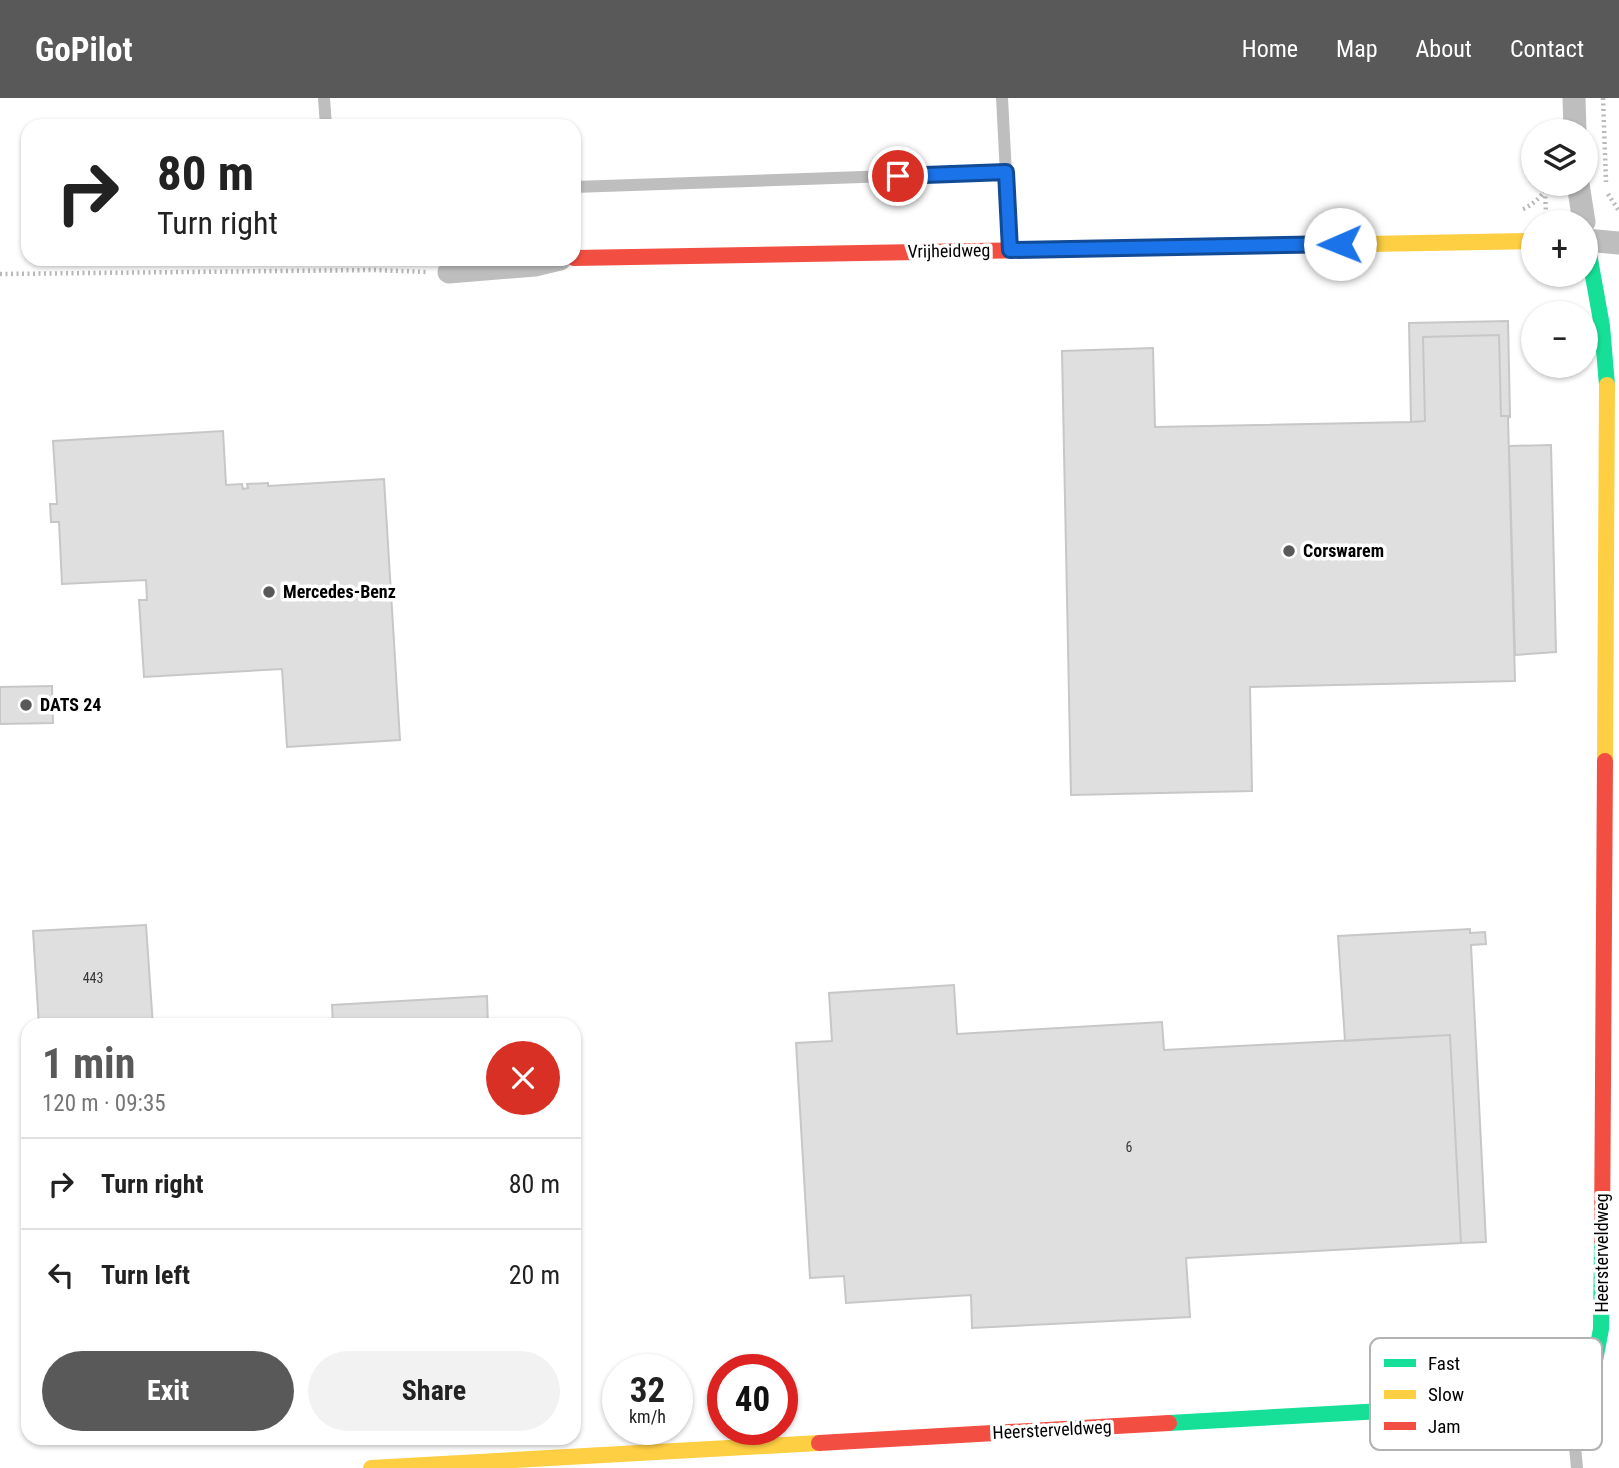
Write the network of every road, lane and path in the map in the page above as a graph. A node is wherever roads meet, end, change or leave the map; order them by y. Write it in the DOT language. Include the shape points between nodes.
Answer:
graph roads {
  1 [pos="324,98"];
  2 [pos="1002,98"];
  3 [pos="1574,98"];
  4 [pos="1603,98"];
  5 [pos="326,119"];
  6 [pos="1575,119"];
  7 [pos="1006,172"];
  8 [pos="581,187"];
  9 [pos="1619,211"];
  10 [pos="1598,240"];
  11 [pos="1521,241"];
  12 [pos="1619,243"];
  13 [pos="1010,250"];
  14 [pos="581,258"];
  15 [pos="523,266"];
  16 [pos="449,272"];
  17 [pos="0,274"];
  18 [pos="1595,287"];
  19 [pos="1599,1338"];
  20 [pos="1370,1412"];
  21 [pos="1575,1450"];
  22 [pos="371,1468"];
  23 [pos="1577,1468"];
  1 -- 5 [label="lane"];
  2 -- 7 [label="lane"];
  3 -- 6 [label="street"];
  4 -- 9 [label="path" via="1608,197"];
  7 -- 8 [label="lane"];
  7 -- 13 [label="lane"];
  10 -- 12 [label="street"];
  11 -- 13 [label="street, Vrijheidweg"];
  13 -- 14 [label="street, Vrijheidweg"];
  15 -- 16 [label="street"];
  16 -- 17 [label="path"];
  18 -- 19 [label="street, Heersterveldweg" via="1607,376"];
  20 -- 22 [label="street, Heersterveldweg"];
  21 -- 23 [label="lane"];
}
